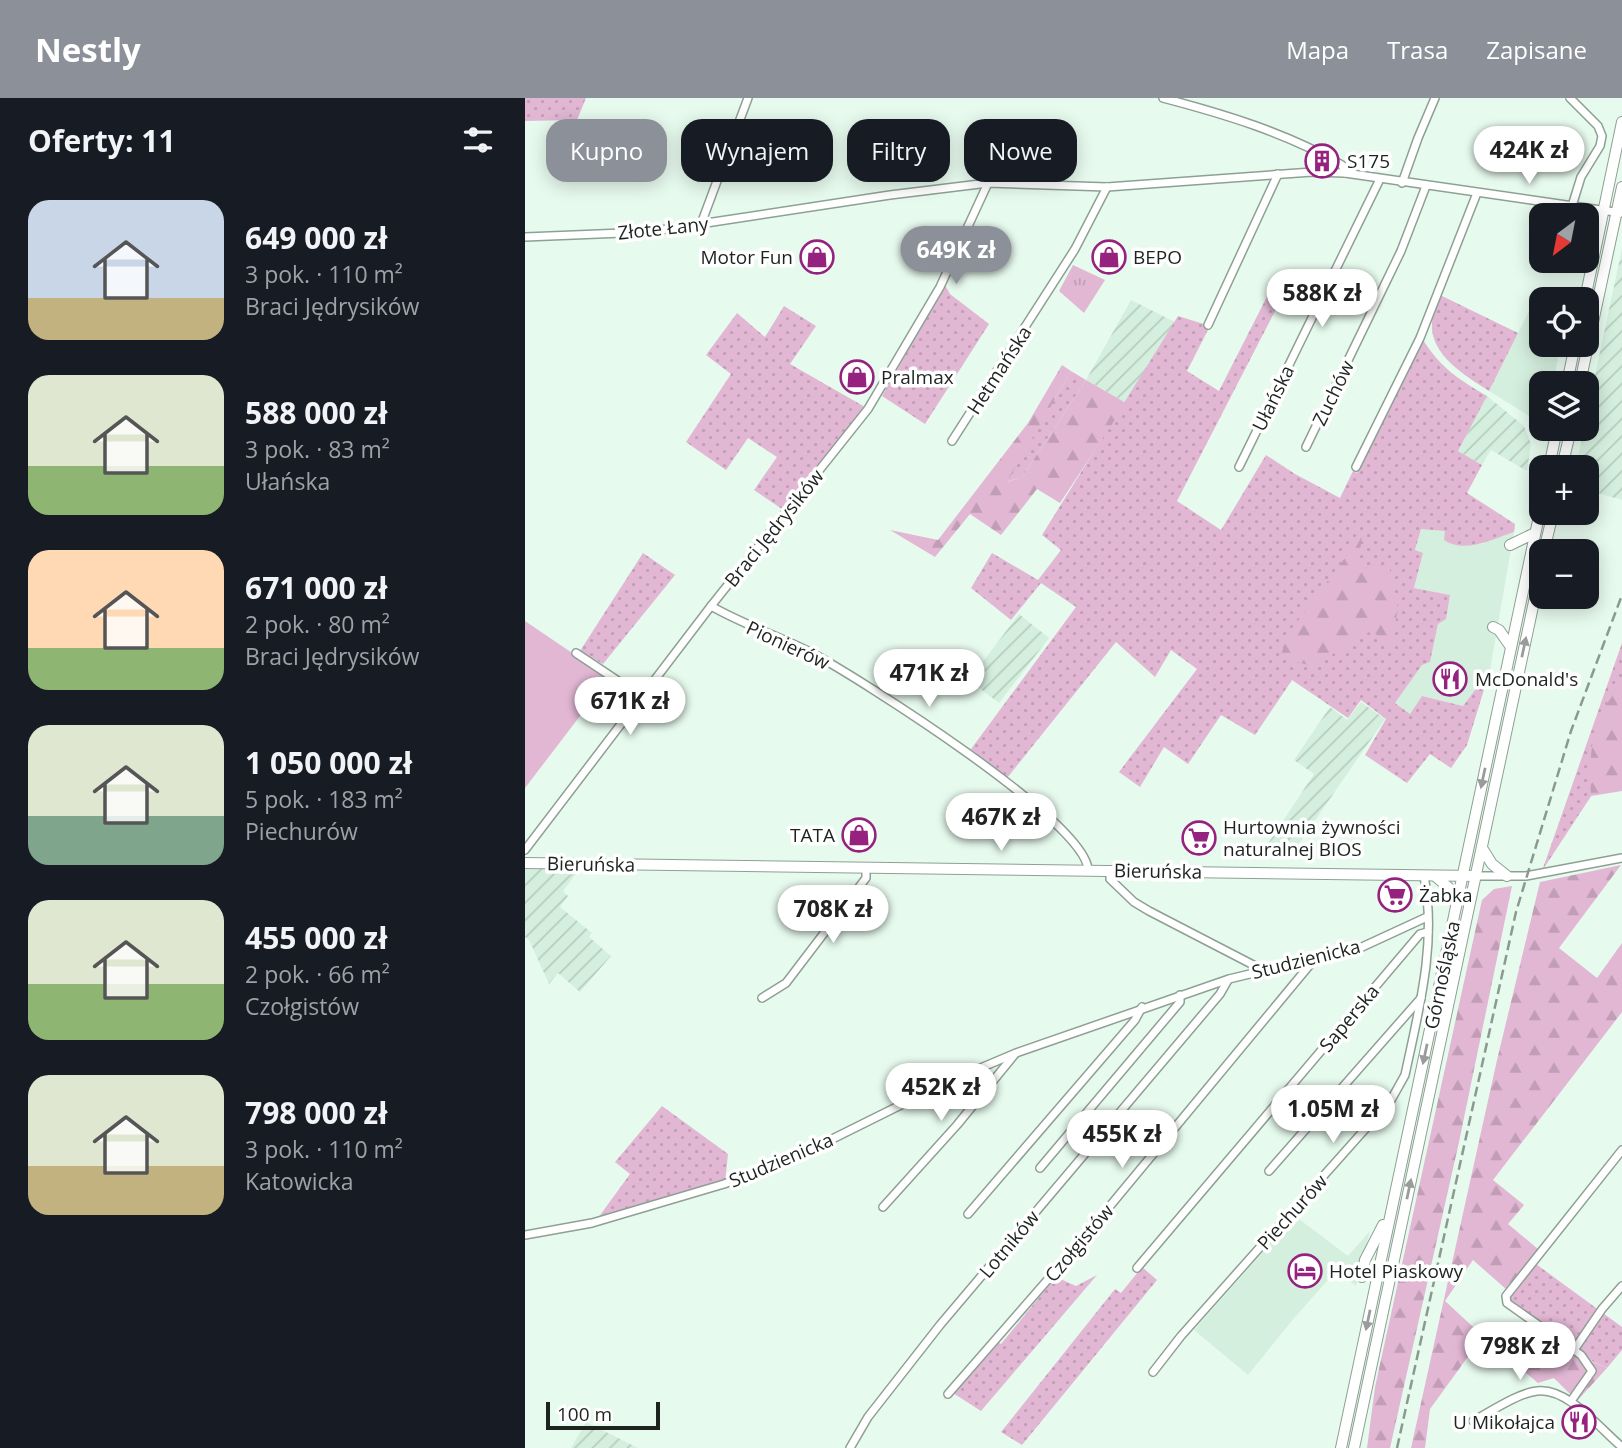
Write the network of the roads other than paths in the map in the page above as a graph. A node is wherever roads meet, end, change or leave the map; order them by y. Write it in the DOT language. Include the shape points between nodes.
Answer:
graph roads {
  1 [pos="748,98"];
  2 [pos="1163,98"];
  3 [pos="1434,98"];
  4 [pos="1570,98"];
  5 [pos="1622,122"];
  6 [pos="1345,173"];
  7 [pos="1278,174"];
  8 [pos="1380,178"];
  9 [pos="988,183"];
  10 [pos="1402,183"];
  11 [pos="1426,186"];
  12 [pos="1107,187"];
  13 [pos="1622,187"];
  14 [pos="1477,193"];
  15 [pos="1550,203"];
  16 [pos="1573,203"];
  17 [pos="1599,209"];
  18 [pos="1603,210"];
  19 [pos="1619,213"];
  20 [pos="701,224"];
  21 [pos="525,237"];
  22 [pos="1587,287"];
  23 [pos="1208,325"];
  24 [pos="1583,371"];
  25 [pos="952,442"];
  26 [pos="1306,447"];
  27 [pos="1239,467"];
  28 [pos="1356,467"];
  29 [pos="1537,525"];
  30 [pos="1535,533"];
  31 [pos="1510,545"];
  32 [pos="711,606"];
  33 [pos="1532,609"];
  34 [pos="1493,627"];
  35 [pos="1511,647"];
  36 [pos="576,653"];
  37 [pos="642,697"];
  38 [pos="1482,848"];
  39 [pos="525,850"];
  40 [pos="1622,858"];
  41 [pos="525,863"];
  42 [pos="866,868"];
  43 [pos="1089,870"];
  44 [pos="1110,870"];
  45 [pos="1424,876"];
  46 [pos="1435,876"];
  47 [pos="1463,876"];
  48 [pos="1476,876"];
  49 [pos="1507,876"];
  50 [pos="1457,901"];
  51 [pos="1427,918"];
  52 [pos="1428,932"];
  53 [pos="1314,960"];
  54 [pos="1263,970"];
  55 [pos="1229,979"];
  56 [pos="1180,995"];
  57 [pos="1421,997"];
  58 [pos="762,998"];
  59 [pos="1142,1007"];
  60 [pos="1016,1053"];
  61 [pos="1621,1153"];
  62 [pos="1041,1168"];
  63 [pos="1269,1171"];
  64 [pos="1393,1205"];
  65 [pos="883,1207"];
  66 [pos="968,1214"];
  67 [pos="525,1235"];
  68 [pos="1136,1268"];
  69 [pos="1362,1277"];
  70 [pos="1622,1286"];
  71 [pos="1574,1350"];
  72 [pos="1153,1372"];
  73 [pos="948,1394"];
  74 [pos="1571,1401"];
  75 [pos="1473,1421"];
  76 [pos="1622,1447"];
  77 [pos="850,1448"];
  78 [pos="1341,1448"];
  79 [pos="1354,1448"];
  1 -- 20 [label="street"];
  2 -- 6 [label="street" via="1282,136 1342,165"];
  3 -- 10 [label="street"];
  4 -- 16 [label="street" via="1602,136"];
  5 -- 18 [label="main road"];
  6 -- 7 [label="street, Złote Łany"];
  6 -- 8 [label="street, Złote Łany"];
  7 -- 12 [label="street, Złote Łany"];
  7 -- 23 [label="street"];
  8 -- 10 [label="street, Złote Łany"];
  8 -- 27 [label="street, Ułańska"];
  9 -- 12 [label="street, Złote Łany"];
  9 -- 20 [label="street, Złote Łany"];
  9 -- 32 [label="street, Braci Jędrysików" via="940,287 868,409"];
  10 -- 11 [label="street, Złote Łany"];
  11 -- 14 [label="street, Złote Łany"];
  11 -- 26 [label="street, Zuchów" via="1401,251"];
  12 -- 25 [label="street, Hetmańska" via="1075,249"];
  13 -- 19 [label="main road"];
  14 -- 15 [label="street, Złote Łany"];
  14 -- 28 [label="street" via="1419,338"];
  17 -- 18 [label="street, Złote Łany"];
  18 -- 19 [label="street, Złote Łany"];
  18 -- 22 [label="main road"];
  19 -- 24 [label="main road"];
  20 -- 21 [label="street, Złote Łany" via="647,232"];
  29 -- 30 [label="main road, Górnośląska"];
  30 -- 31 [label="main road"];
  30 -- 35 [label="main road, Górnośląska"];
  32 -- 37 [label="street, Braci Jędrysików"];
  32 -- 43 [label="street, Pionierów" via="814,654 985,764 1066,836 1087,859"];
  38 -- 33 [label="main road, Górnośląska, one-way"];
  34 -- 35 [label="main road"];
  35 -- 47 [label="main road, Górnośląska, one-way"];
  36 -- 37 [label="street"];
  37 -- 39 [label="street, Braci Jędrysików"];
  38 -- 48 [label="main road, Górnośląska"];
  38 -- 49 [label="main road"];
  40 -- 49 [label="street, Bieruńska"];
  41 -- 42 [label="main road, Bieruńska"];
  42 -- 43 [label="main road, Bieruńska"];
  42 -- 58 [label="street" via="866,878 786,984"];
  43 -- 44 [label="main road, Bieruńska"];
  44 -- 45 [label="main road, Bieruńska"];
  44 -- 54 [label="street" via="1110,879 1133,902"];
  45 -- 46 [label="main road, Bieruńska"];
  45 -- 51 [label="street, Piechurów"];
  46 -- 47 [label="main road, Bieruńska"];
  46 -- 50 [label="main road"];
  47 -- 48 [label="main road, Bieruńska"];
  47 -- 50 [label="main road, Górnośląska"];
  48 -- 49 [label="street, Bieruńska"];
  79 -- 48 [label="main road, Górnośląska, one-way"];
  50 -- 64 [label="main road, Górnośląska, one-way"];
  51 -- 52 [label="street, Piechurów"];
  51 -- 53 [label="street, Studzienicka" via="1362,947"];
  52 -- 57 [label="street, Piechurów"];
  52 -- 68 [label="street, Saperska" via="1420,934"];
  53 -- 54 [label="street, Studzienicka"];
  53 -- 73 [label="street, Czołgistów" via="1071,1254"];
  54 -- 55 [label="street, Studzienicka"];
  55 -- 56 [label="street, Studzienicka"];
  55 -- 77 [label="street, Lotników" via="940,1325"];
  56 -- 59 [label="street, Studzienicka"];
  56 -- 62 [label="street" via="1180,1002"];
  57 -- 63 [label="street"];
  57 -- 72 [label="street, Piechurów" via="1405,1075 1391,1100"];
  59 -- 60 [label="street, Studzienicka"];
  59 -- 66 [label="street"];
  60 -- 65 [label="street"];
  60 -- 67 [label="street, Studzienicka" via="798,1156 724,1184 592,1223"];
  61 -- 71 [label="street" via="1506,1296 1507,1303"];
  64 -- 69 [label="main road" via="1365,1260"];
  64 -- 78 [label="main road, Górnośląska, one-way"];
  70 -- 71 [label="street"];
  71 -- 74 [label="street" via="1592,1371"];
  74 -- 75 [label="street" via="1538,1391"];
  74 -- 76 [label="street"];
}
